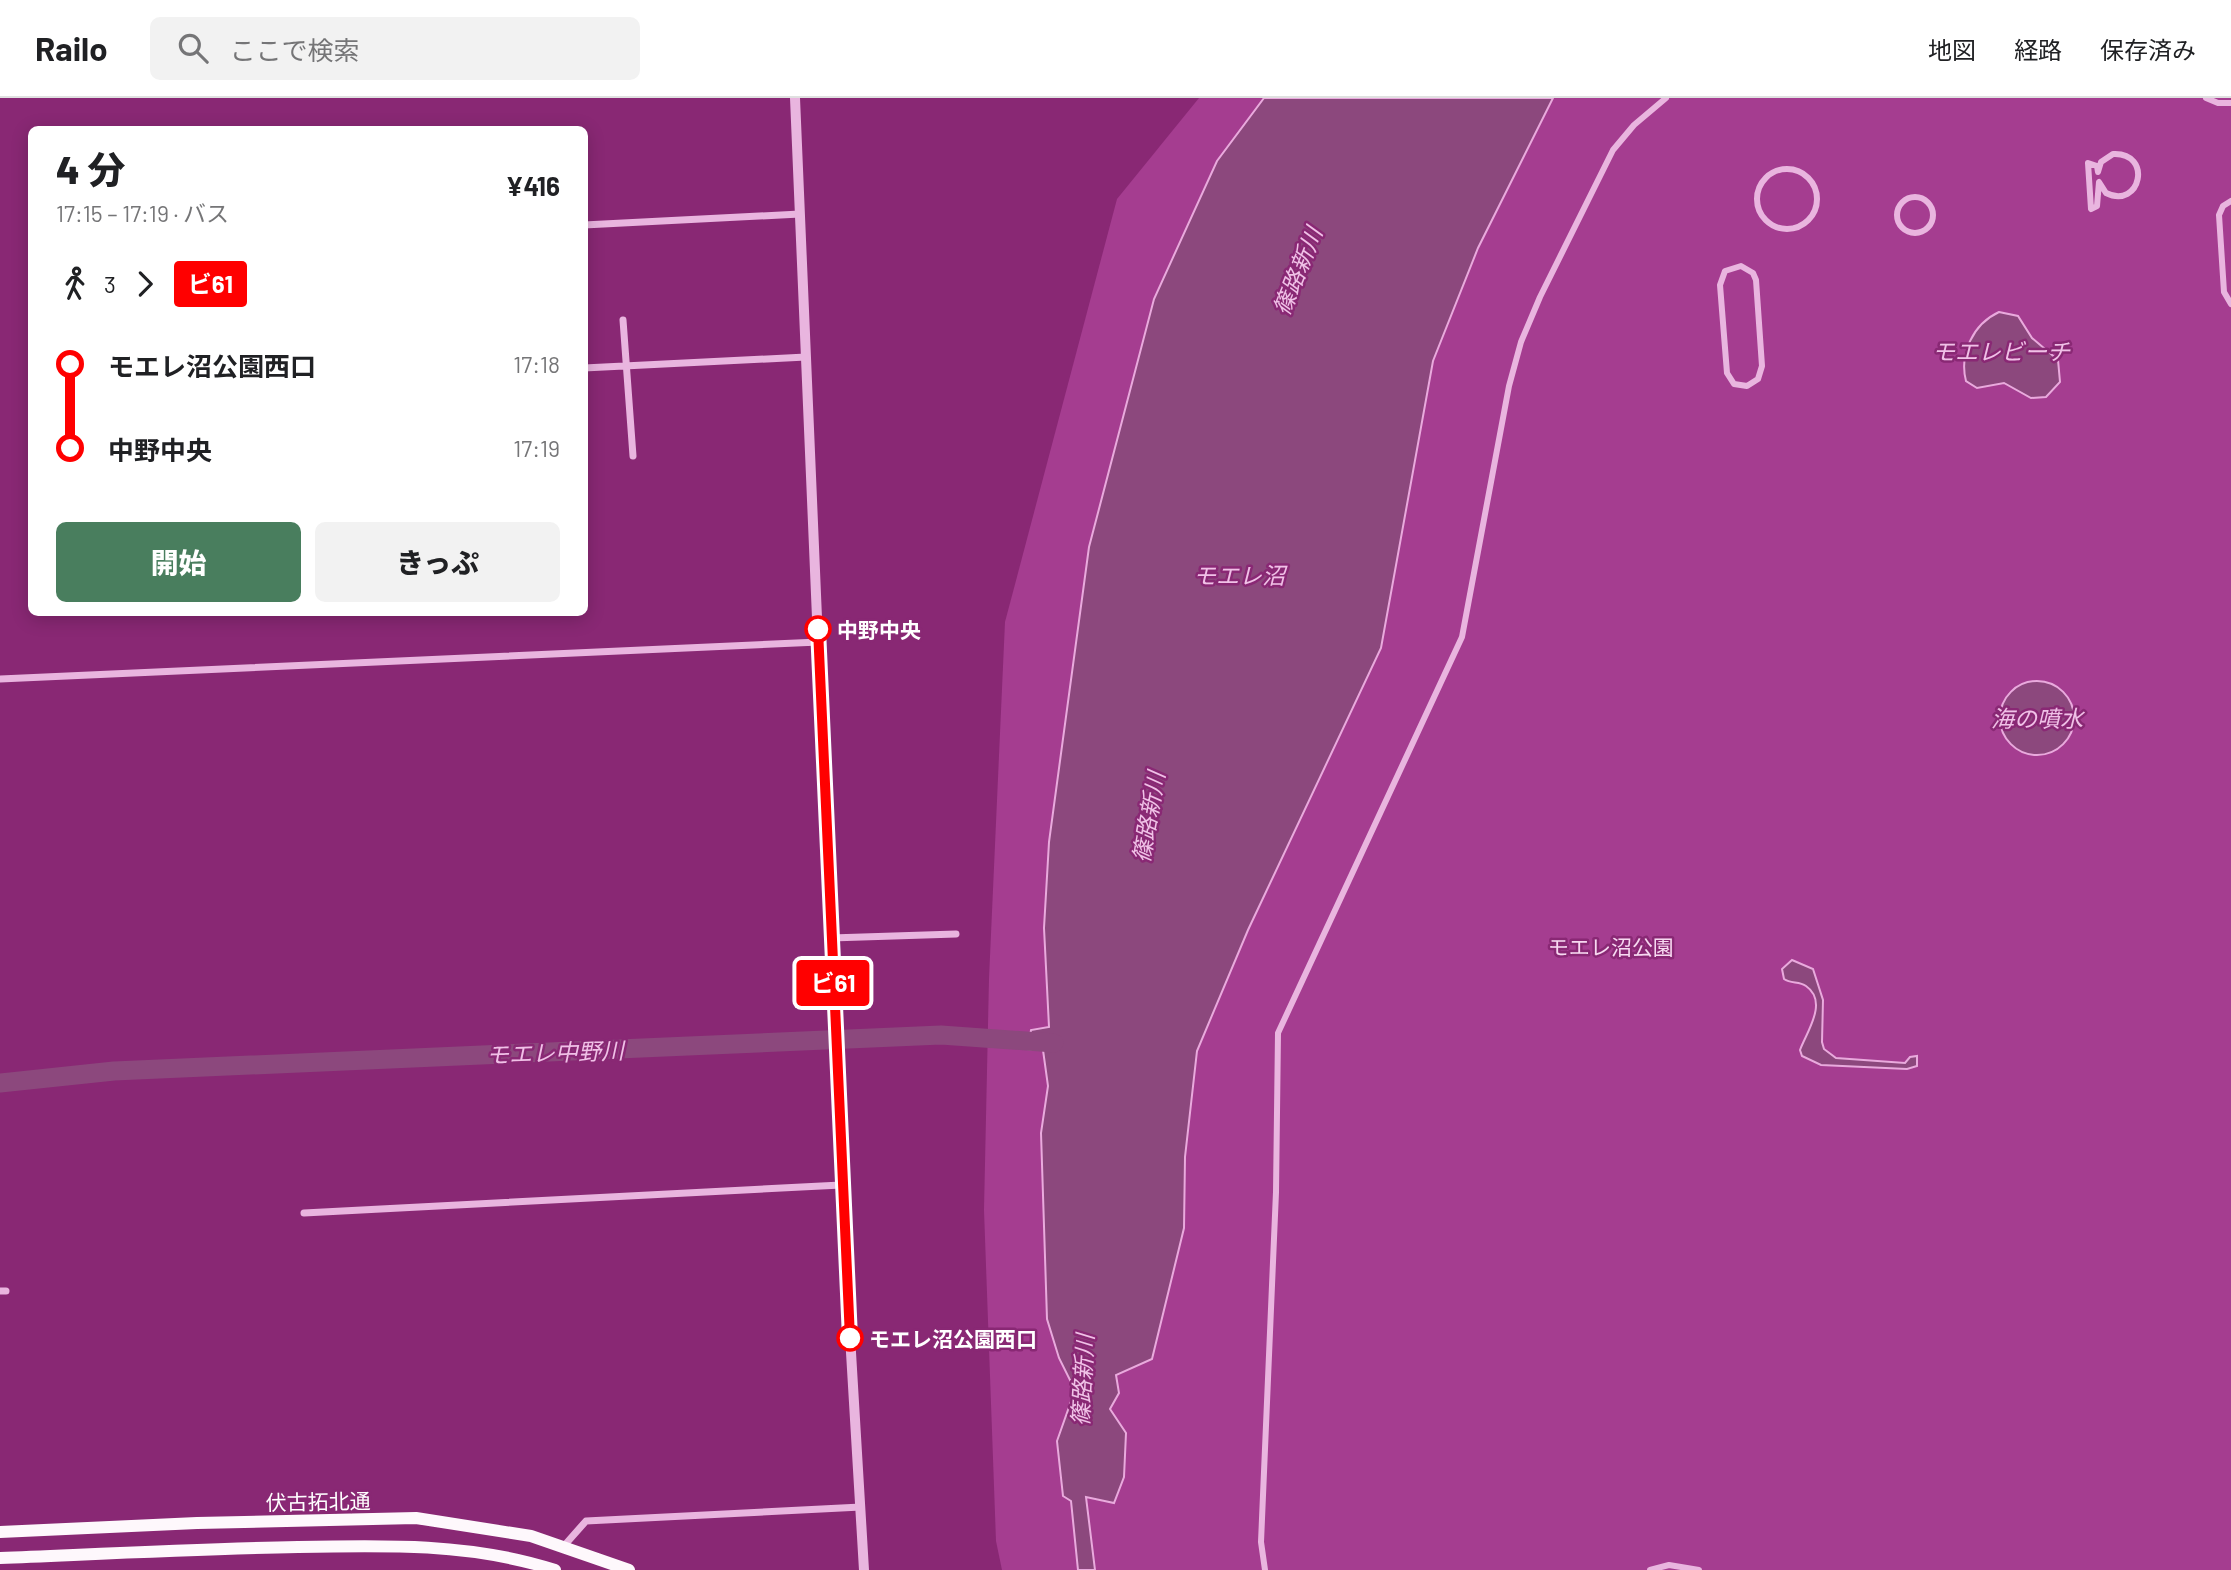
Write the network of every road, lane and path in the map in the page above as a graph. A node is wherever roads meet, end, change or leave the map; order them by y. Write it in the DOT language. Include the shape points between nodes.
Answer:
graph roads {
  1 [pos="795,98"];
  2 [pos="1667,98"];
  3 [pos="2206,98"];
  4 [pos="2231,103"];
  5 [pos="2089,182"];
  6 [pos="1918,198"];
  7 [pos="1818,199"];
  8 [pos="2231,201"];
  9 [pos="800,214"];
  10 [pos="588,225"];
  11 [pos="2231,304"];
  12 [pos="623,320"];
  13 [pos="806,357"];
  14 [pos="626,366"];
  15 [pos="1762,366"];
  16 [pos="588,368"];
  17 [pos="633,456"];
  18 [pos="819,642"];
  19 [pos="0,680"];
  20 [pos="956,934"];
  21 [pos="831,938"];
  22 [pos="841,1185"];
  23 [pos="304,1213"];
  24 [pos="860,1507"];
  25 [pos="0,1532"];
  26 [pos="563,1547"];
  27 [pos="0,1558"];
  28 [pos="555,1570"];
  29 [pos="629,1570"];
  30 [pos="864,1570"];
  31 [pos="1265,1570"];
  32 [pos="1650,1570"];
  33 [pos="1699,1570"];
  1 -- 9 [label="street"];
  2 -- 31 [label="street" via="1613,150 1521,342 1462,637 1278,1033 1261,1542"];
  3 -- 4 [label="street"];
  5 -- 5 [label="street" via="2091,209 2097,206 2099,182 2106,193 2119,197 2131,192 2140,174 2134,160 2113,154 2101,162 2098,172 2097,166 2088,163"];
  6 -- 6 [label="street" via="1902,203 1897,213 1903,229 1913,233 1924,230 1933,215 1928,204"];
  7 -- 7 [label="street" via="1808,177 1786,168 1764,179 1757,202 1767,222 1788,229 1809,220"];
  8 -- 11 [label="street" via="2222,206 2219,215 2224,292"];
  9 -- 10 [label="street"];
  9 -- 13 [label="street"];
  12 -- 14 [label="street"];
  13 -- 14 [label="street"];
  13 -- 18 [label="street"];
  14 -- 16 [label="street"];
  14 -- 17 [label="street"];
  15 -- 15 [label="street" via="1755,280 1748,269 1732,267 1725,271 1720,285 1727,373 1734,384 1747,386 1758,379"];
  18 -- 19 [label="street"];
  18 -- 21 [label="street"];
  20 -- 21 [label="street"];
  21 -- 22 [label="street"];
  22 -- 23 [label="street"];
  22 -- 24 [label="street"];
  24 -- 26 [label="street" via="586,1521"];
  24 -- 30 [label="street"];
  25 -- 26 [label="main road, 伏古拓北通" via="416,1518 531,1536"];
  26 -- 29 [label="main road, 伏古拓北通"];
  27 -- 28 [label="main road" via="413,1545 521,1559"];
  32 -- 33 [label="street" via="1669,1565"];
}
